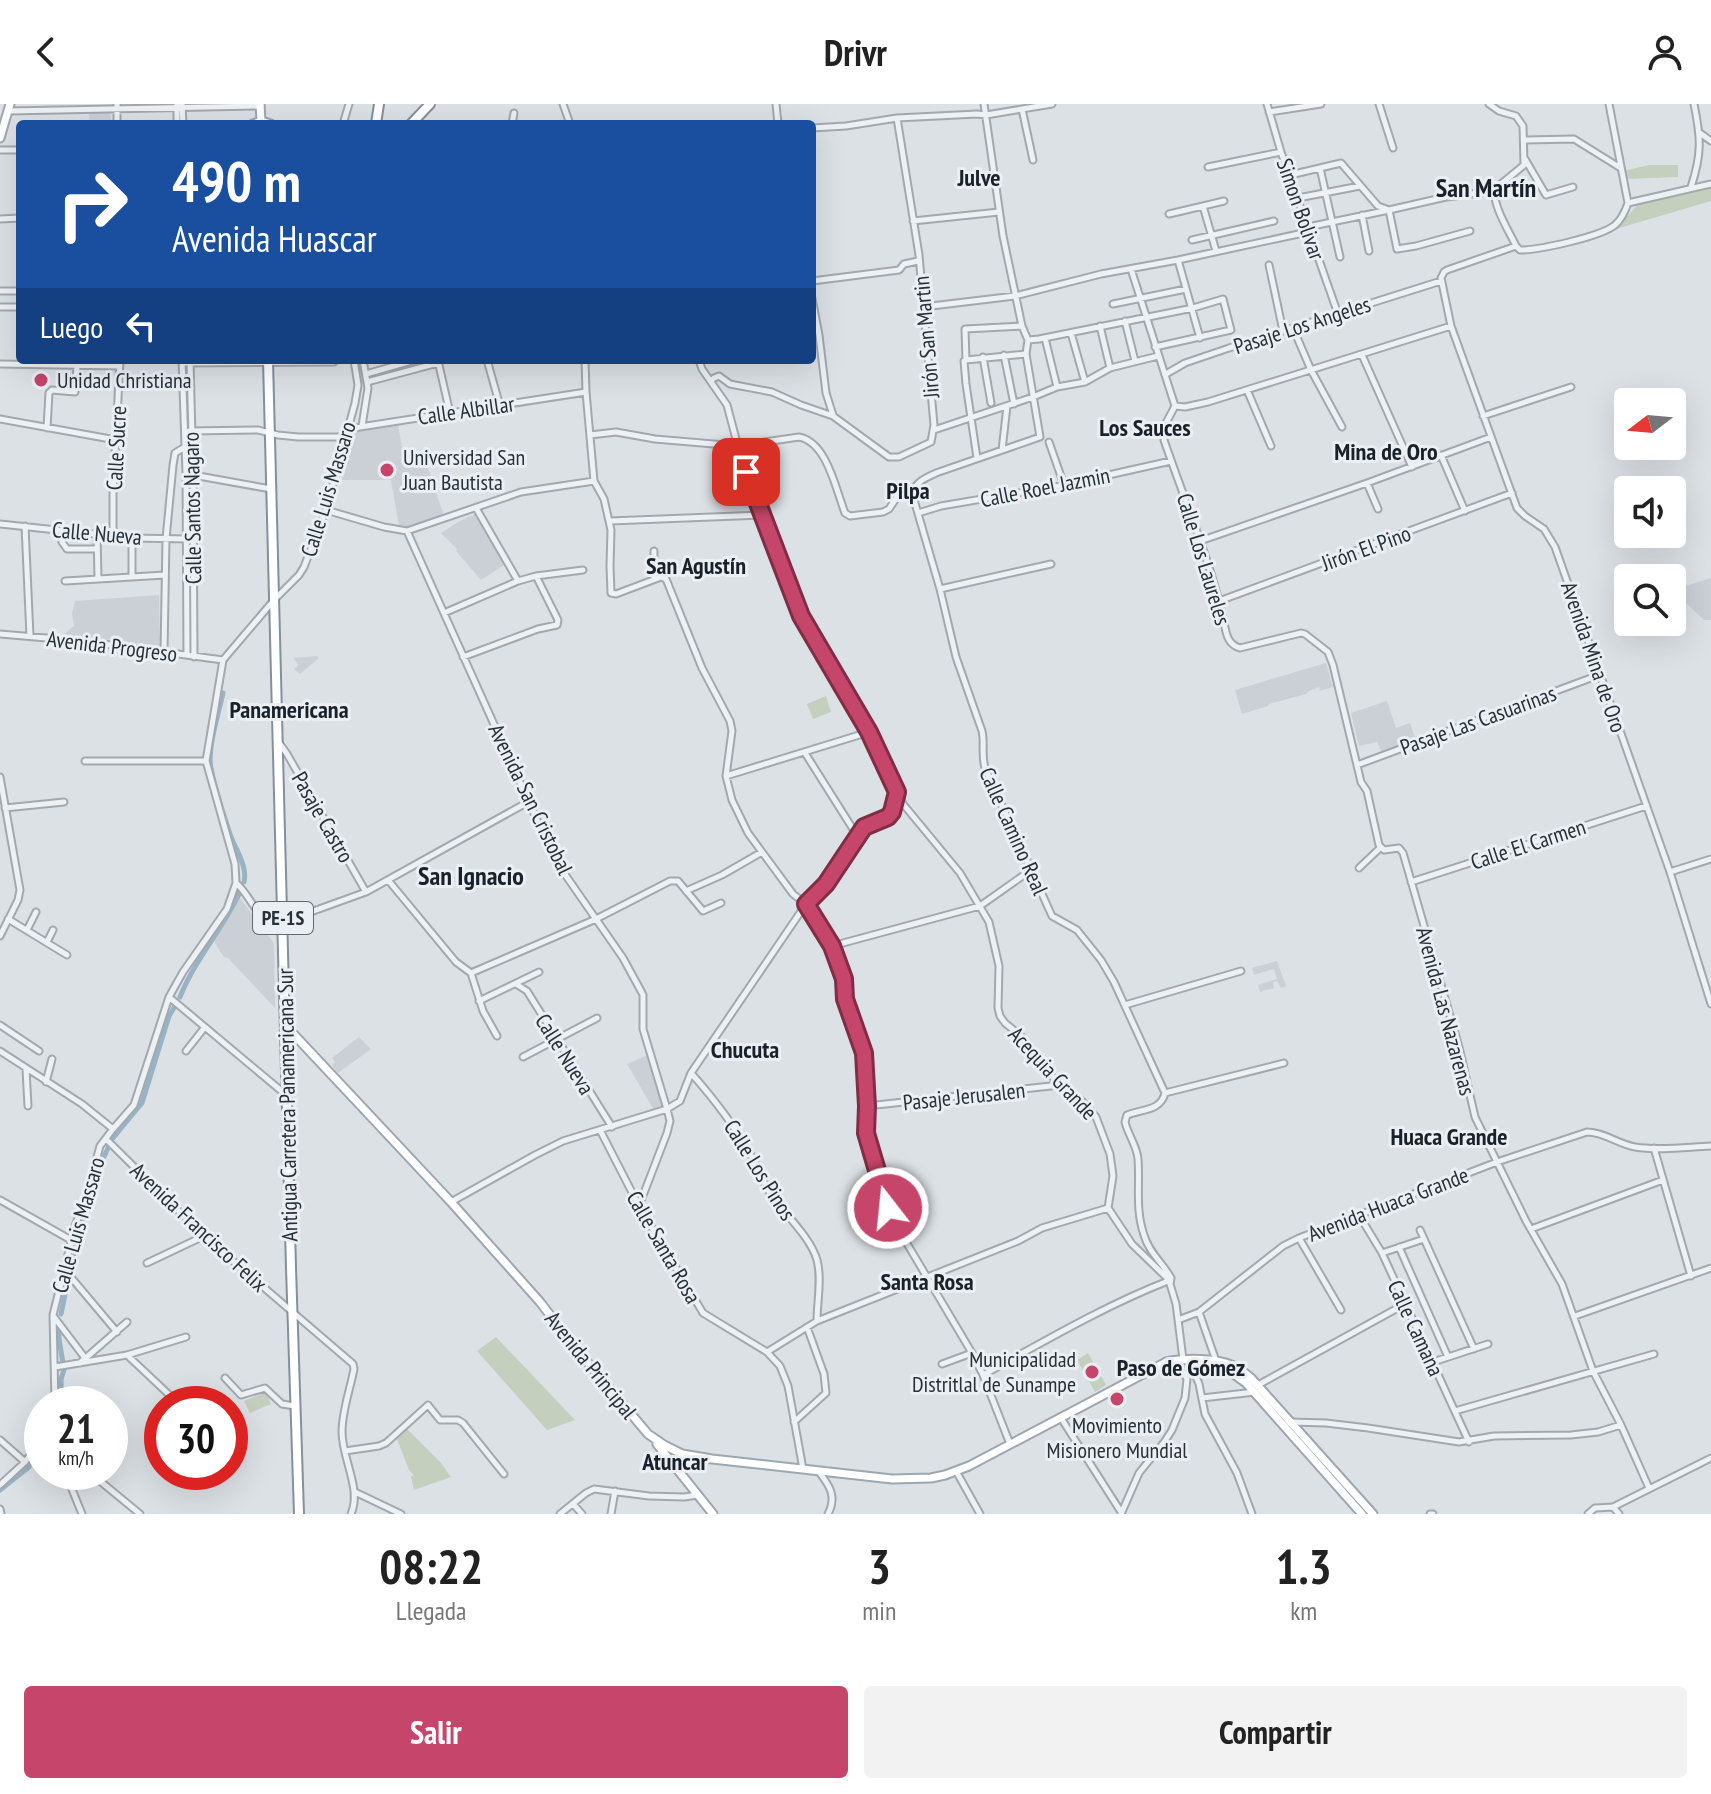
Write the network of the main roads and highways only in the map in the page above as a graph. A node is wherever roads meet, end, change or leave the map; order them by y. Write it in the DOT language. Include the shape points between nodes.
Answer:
graph roads {
  1 [pos="430,104"];
  2 [pos="9,108"];
  3 [pos="415,120"];
  4 [pos="0,138"];
  5 [pos="268,364"];
  6 [pos="285,1025"];
  7 [pos="1286,1422"];
  8 [pos="648,1434"];
  9 [pos="682,1454"];
  10 [pos="673,1464"];
  11 [pos="299,1514"];
  12 [pos="713,1514"];
  13 [pos="1362,1514"];
  14 [pos="1373,1514"];
  1 -- 3 [label="highway"];
  2 -- 4 [label="main road"];
  5 -- 6 [label="highway, Antigua Carretera Panamericana Sur / PE-1S"];
  6 -- 8 [label="main road, Avenida Principal" via="540,1302"];
  6 -- 11 [label="highway, Antigua Carretera Panamericana Sur / PE-1S"];
  7 -- 9 [label="main road, Avenida Principal" via="1233,1366 1183,1360 1166,1362 956,1471 931,1478 908,1480"];
  7 -- 13 [label="main road"];
  7 -- 14 [label="main road"];
  8 -- 9 [label="main road, Avenida Principal"];
  8 -- 10 [label="main road"];
  9 -- 10 [label="main road"];
  10 -- 12 [label="main road"];
}
